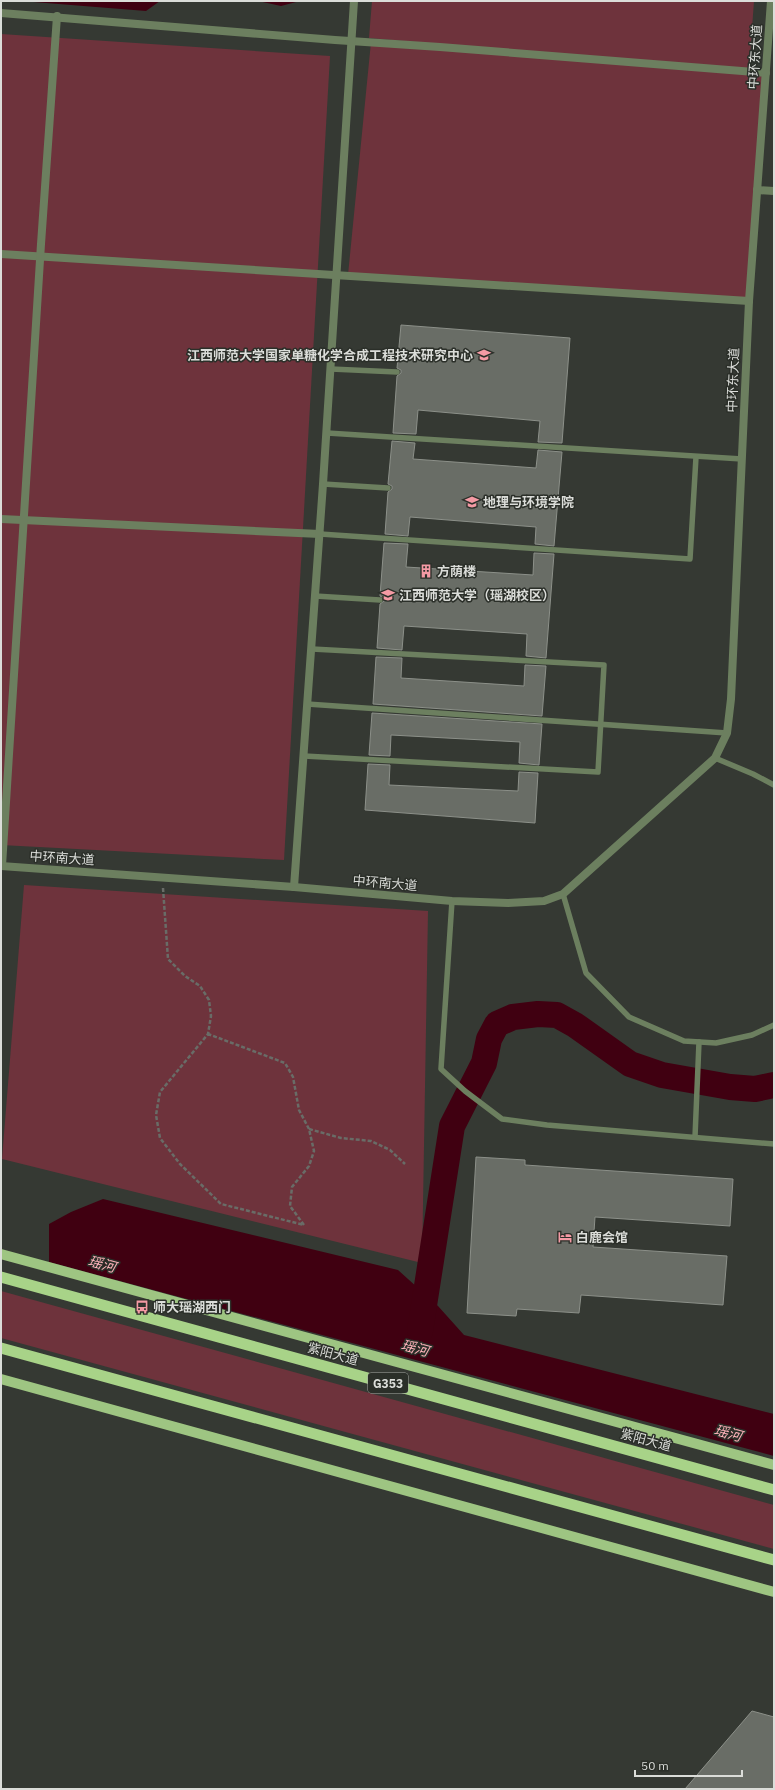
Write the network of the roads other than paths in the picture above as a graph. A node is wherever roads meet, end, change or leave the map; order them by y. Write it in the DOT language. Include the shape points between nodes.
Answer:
graph roads {
  1 [pos="354,1"];
  2 [pos="771,1"];
  3 [pos="1,13"];
  4 [pos="57,16"];
  5 [pos="351,42"];
  6 [pos="766,73"];
  7 [pos="757,190"];
  8 [pos="774,191"];
  9 [pos="1,254"];
  10 [pos="40,256"];
  11 [pos="338,274"];
  12 [pos="749,301"];
  13 [pos="331,369"];
  14 [pos="397,372"];
  15 [pos="327,433"];
  16 [pos="696,457"];
  17 [pos="742,459"];
  18 [pos="323,484"];
  19 [pos="388,488"];
  20 [pos="1,519"];
  21 [pos="25,520"];
  22 [pos="320,534"];
  23 [pos="315,596"];
  24 [pos="380,600"];
  25 [pos="312,649"];
  26 [pos="307,704"];
  27 [pos="601,724"];
  28 [pos="727,732"];
  29 [pos="304,756"];
  30 [pos="715,758"];
  31 [pos="774,785"];
  32 [pos="1,867"];
  33 [pos="294,887"];
  34 [pos="563,894"];
  35 [pos="452,901"];
  36 [pos="774,1025"];
  37 [pos="699,1042"];
  38 [pos="695,1137"];
  39 [pos="774,1144"];
  40 [pos="1,1254"];
  41 [pos="1,1276"];
  42 [pos="1,1348"];
  43 [pos="1,1379"];
  44 [pos="774,1465"];
  45 [pos="774,1490"];
  46 [pos="774,1560"];
  47 [pos="774,1592"];
  1 -- 5 [label="street"];
  2 -- 6 [label="street, 中环东大道"];
  3 -- 4 [label="street"];
  4 -- 5 [label="street"];
  4 -- 10 [label="street"];
  5 -- 6 [label="street"];
  5 -- 11 [label="street"];
  6 -- 7 [label="street, 中环东大道"];
  7 -- 8 [label="street"];
  7 -- 12 [label="street, 中环东大道"];
  9 -- 10 [label="street"];
  10 -- 11 [label="street"];
  10 -- 21 [label="street"];
  11 -- 12 [label="street"];
  11 -- 13 [label="street"];
  12 -- 17 [label="street, 中环东大道"];
  13 -- 14 [label="lane"];
  13 -- 15 [label="street"];
  15 -- 16 [label="lane"];
  15 -- 18 [label="street"];
  16 -- 17 [label="lane"];
  16 -- 22 [label="lane" via="690,559"];
  17 -- 28 [label="street, 中环东大道" via="731,699"];
  18 -- 19 [label="lane"];
  18 -- 22 [label="street"];
  20 -- 21 [label="street"];
  21 -- 22 [label="street"];
  21 -- 32 [label="street"];
  22 -- 23 [label="street"];
  23 -- 24 [label="lane"];
  23 -- 25 [label="street"];
  25 -- 26 [label="street"];
  25 -- 27 [label="lane" via="604,665"];
  26 -- 27 [label="lane"];
  26 -- 29 [label="street"];
  27 -- 28 [label="lane"];
  27 -- 29 [label="lane" via="598,772"];
  28 -- 30 [label="street, 中环东大道"];
  29 -- 33 [label="street"];
  30 -- 31 [label="lane"];
  30 -- 34 [label="street, 中环南大道"];
  32 -- 33 [label="street, 中环南大道"];
  33 -- 35 [label="street, 中环南大道"];
  34 -- 35 [label="street, 中环南大道" via="544,901"];
  34 -- 37 [label="lane" via="586,973 629,1017 684,1041"];
  35 -- 38 [label="lane" via="441,1069 502,1119"];
  36 -- 37 [label="lane" via="752,1034 716,1043"];
  37 -- 38 [label="lane"];
  38 -- 39 [label="lane"];
  40 -- 44 [label="main road"];
  41 -- 45 [label="highway, 紫阳大道 / G353"];
  42 -- 46 [label="highway"];
  43 -- 47 [label="main road"];
}
